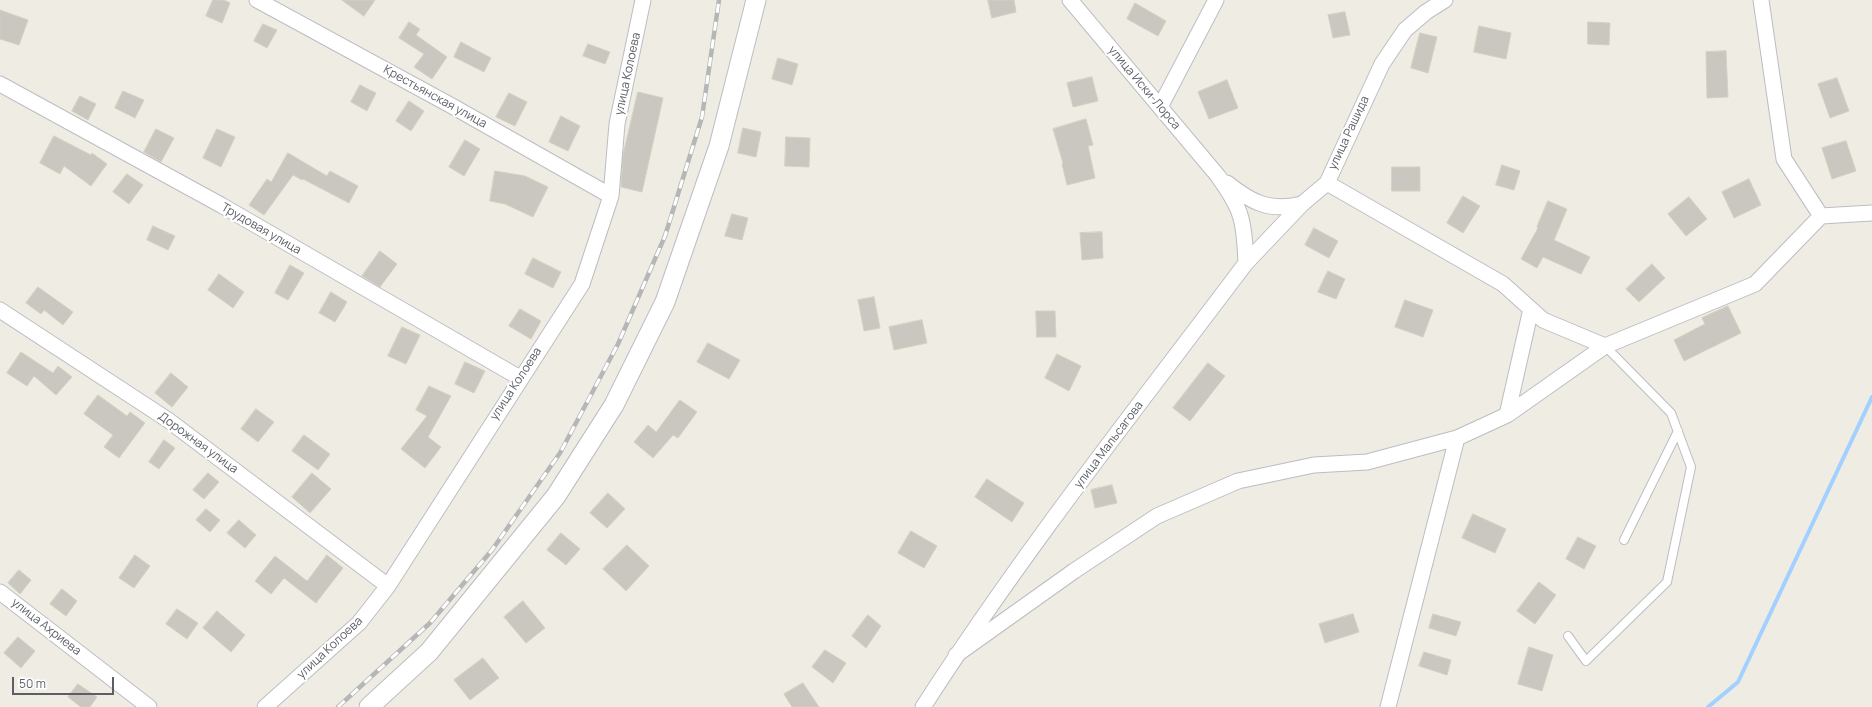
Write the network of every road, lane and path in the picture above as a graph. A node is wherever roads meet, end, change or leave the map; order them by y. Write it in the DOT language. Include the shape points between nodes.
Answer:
graph roads {
  1 [pos="257,0"];
  2 [pos="643,0"];
  3 [pos="756,0"];
  4 [pos="1070,0"];
  5 [pos="1216,0"];
  6 [pos="1445,0"];
  7 [pos="1761,0"];
  8 [pos="0,84"];
  9 [pos="1160,107"];
  10 [pos="1218,176"];
  11 [pos="1327,183"];
  12 [pos="611,196"];
  13 [pos="1302,204"];
  14 [pos="1872,213"];
  15 [pos="1821,216"];
  16 [pos="1246,262"];
  17 [pos="1531,309"];
  18 [pos="0,310"];
  19 [pos="1605,346"];
  20 [pos="520,378"];
  21 [pos="1507,415"];
  22 [pos="1678,431"];
  23 [pos="1458,438"];
  24 [pos="1624,540"];
  25 [pos="388,586"];
  26 [pos="0,592"];
  27 [pos="1568,636"];
  28 [pos="956,655"];
  29 [pos="149,707"];
  30 [pos="265,707"];
  31 [pos="368,707"];
  32 [pos="923,707"];
  33 [pos="1388,707"];
  1 -- 12 [label="street, Крестьянская улица"];
  2 -- 12 [label="street, улица Колоева" via="617,124"];
  3 -- 31 [label="street" via="719,146 665,302 614,405 556,496 429,652"];
  4 -- 9 [label="street, улица Иски-Лорса"];
  5 -- 9 [label="street"];
  6 -- 11 [label="street, улица Рашида" via="1405,30 1382,64"];
  7 -- 15 [label="street" via="1784,160"];
  8 -- 20 [label="street, Трудовая улица" via="220,205"];
  9 -- 10 [label="street, улица Иски-Лорса"];
  10 -- 13 [label="street" via="1258,203 1280,208"];
  10 -- 16 [label="street" via="1240,214"];
  11 -- 13 [label="street, улица Рашида"];
  11 -- 17 [label="street" via="1503,284"];
  12 -- 20 [label="street, улица Колоева" via="582,284"];
  13 -- 16 [label="street, улица Рашида"];
  14 -- 15 [label="street"];
  15 -- 19 [label="street" via="1755,284"];
  16 -- 28 [label="street, улица Мальсагова" via="1041,535"];
  17 -- 19 [label="street" via="1543,320"];
  17 -- 21 [label="street"];
  18 -- 25 [label="street, Дорожная улица" via="168,420"];
  19 -- 21 [label="street"];
  19 -- 22 [label="lane" via="1671,412"];
  20 -- 25 [label="street, улица Колоева"];
  21 -- 23 [label="street"];
  22 -- 24 [label="lane"];
  22 -- 27 [label="lane" via="1691,467 1666,582 1586,661"];
  23 -- 28 [label="street" via="1367,462 1314,465 1238,481 1157,516"];
  23 -- 33 [label="street"];
  25 -- 30 [label="street, улица Колоева" via="359,623"];
  26 -- 29 [label="street, улица Ахриева"];
  28 -- 32 [label="street, улица Мальсагова"];
}
